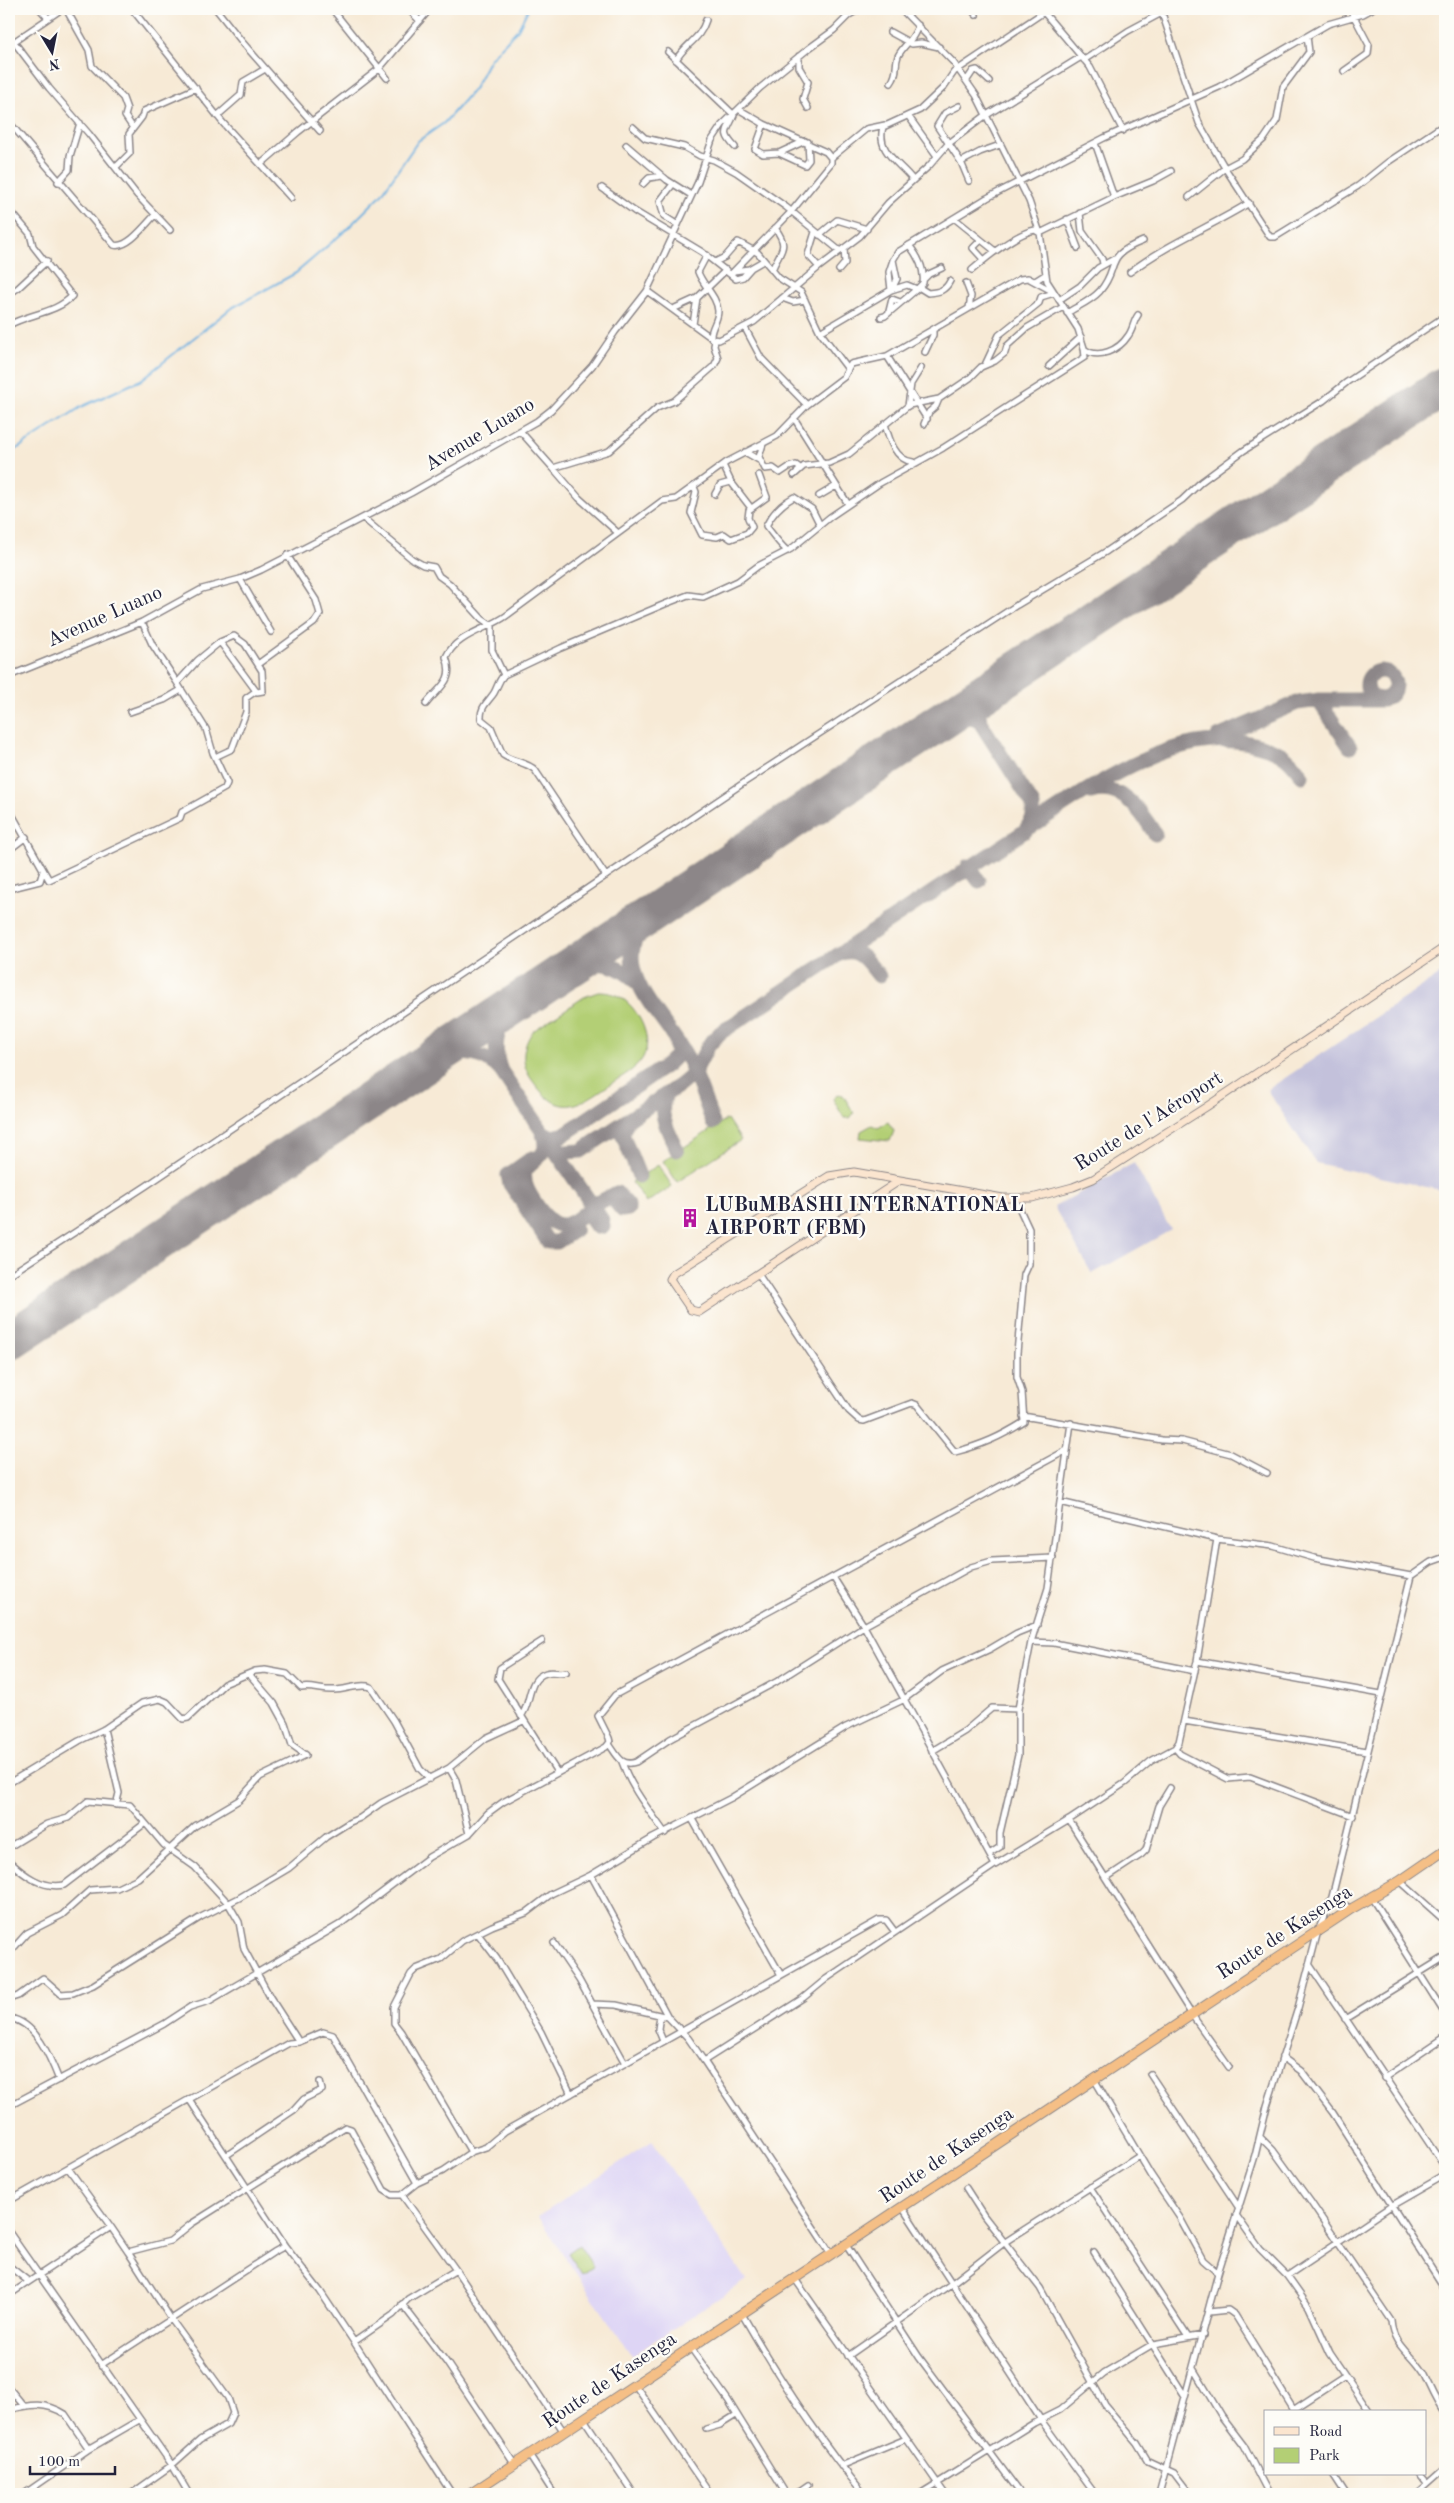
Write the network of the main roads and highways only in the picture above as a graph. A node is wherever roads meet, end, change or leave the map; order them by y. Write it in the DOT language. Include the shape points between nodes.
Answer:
graph roads {
  1 [pos="1445,947"];
  2 [pos="899,1181"];
  3 [pos="1445,1850"];
  4 [pos="477,2493"];
  1 -- 2 [label="main road, Route de l'Aéroport" via="1206,1108 1093,1179 1053,1194 1015,1199"];
  2 -- 2 [label="main road, Route de l'Aéroport" via="699,1312 691,1310 670,1277 829,1176 854,1172"];
  3 -- 4 [label="highway, Route de Kasenga" via="1094,2079"];
}
